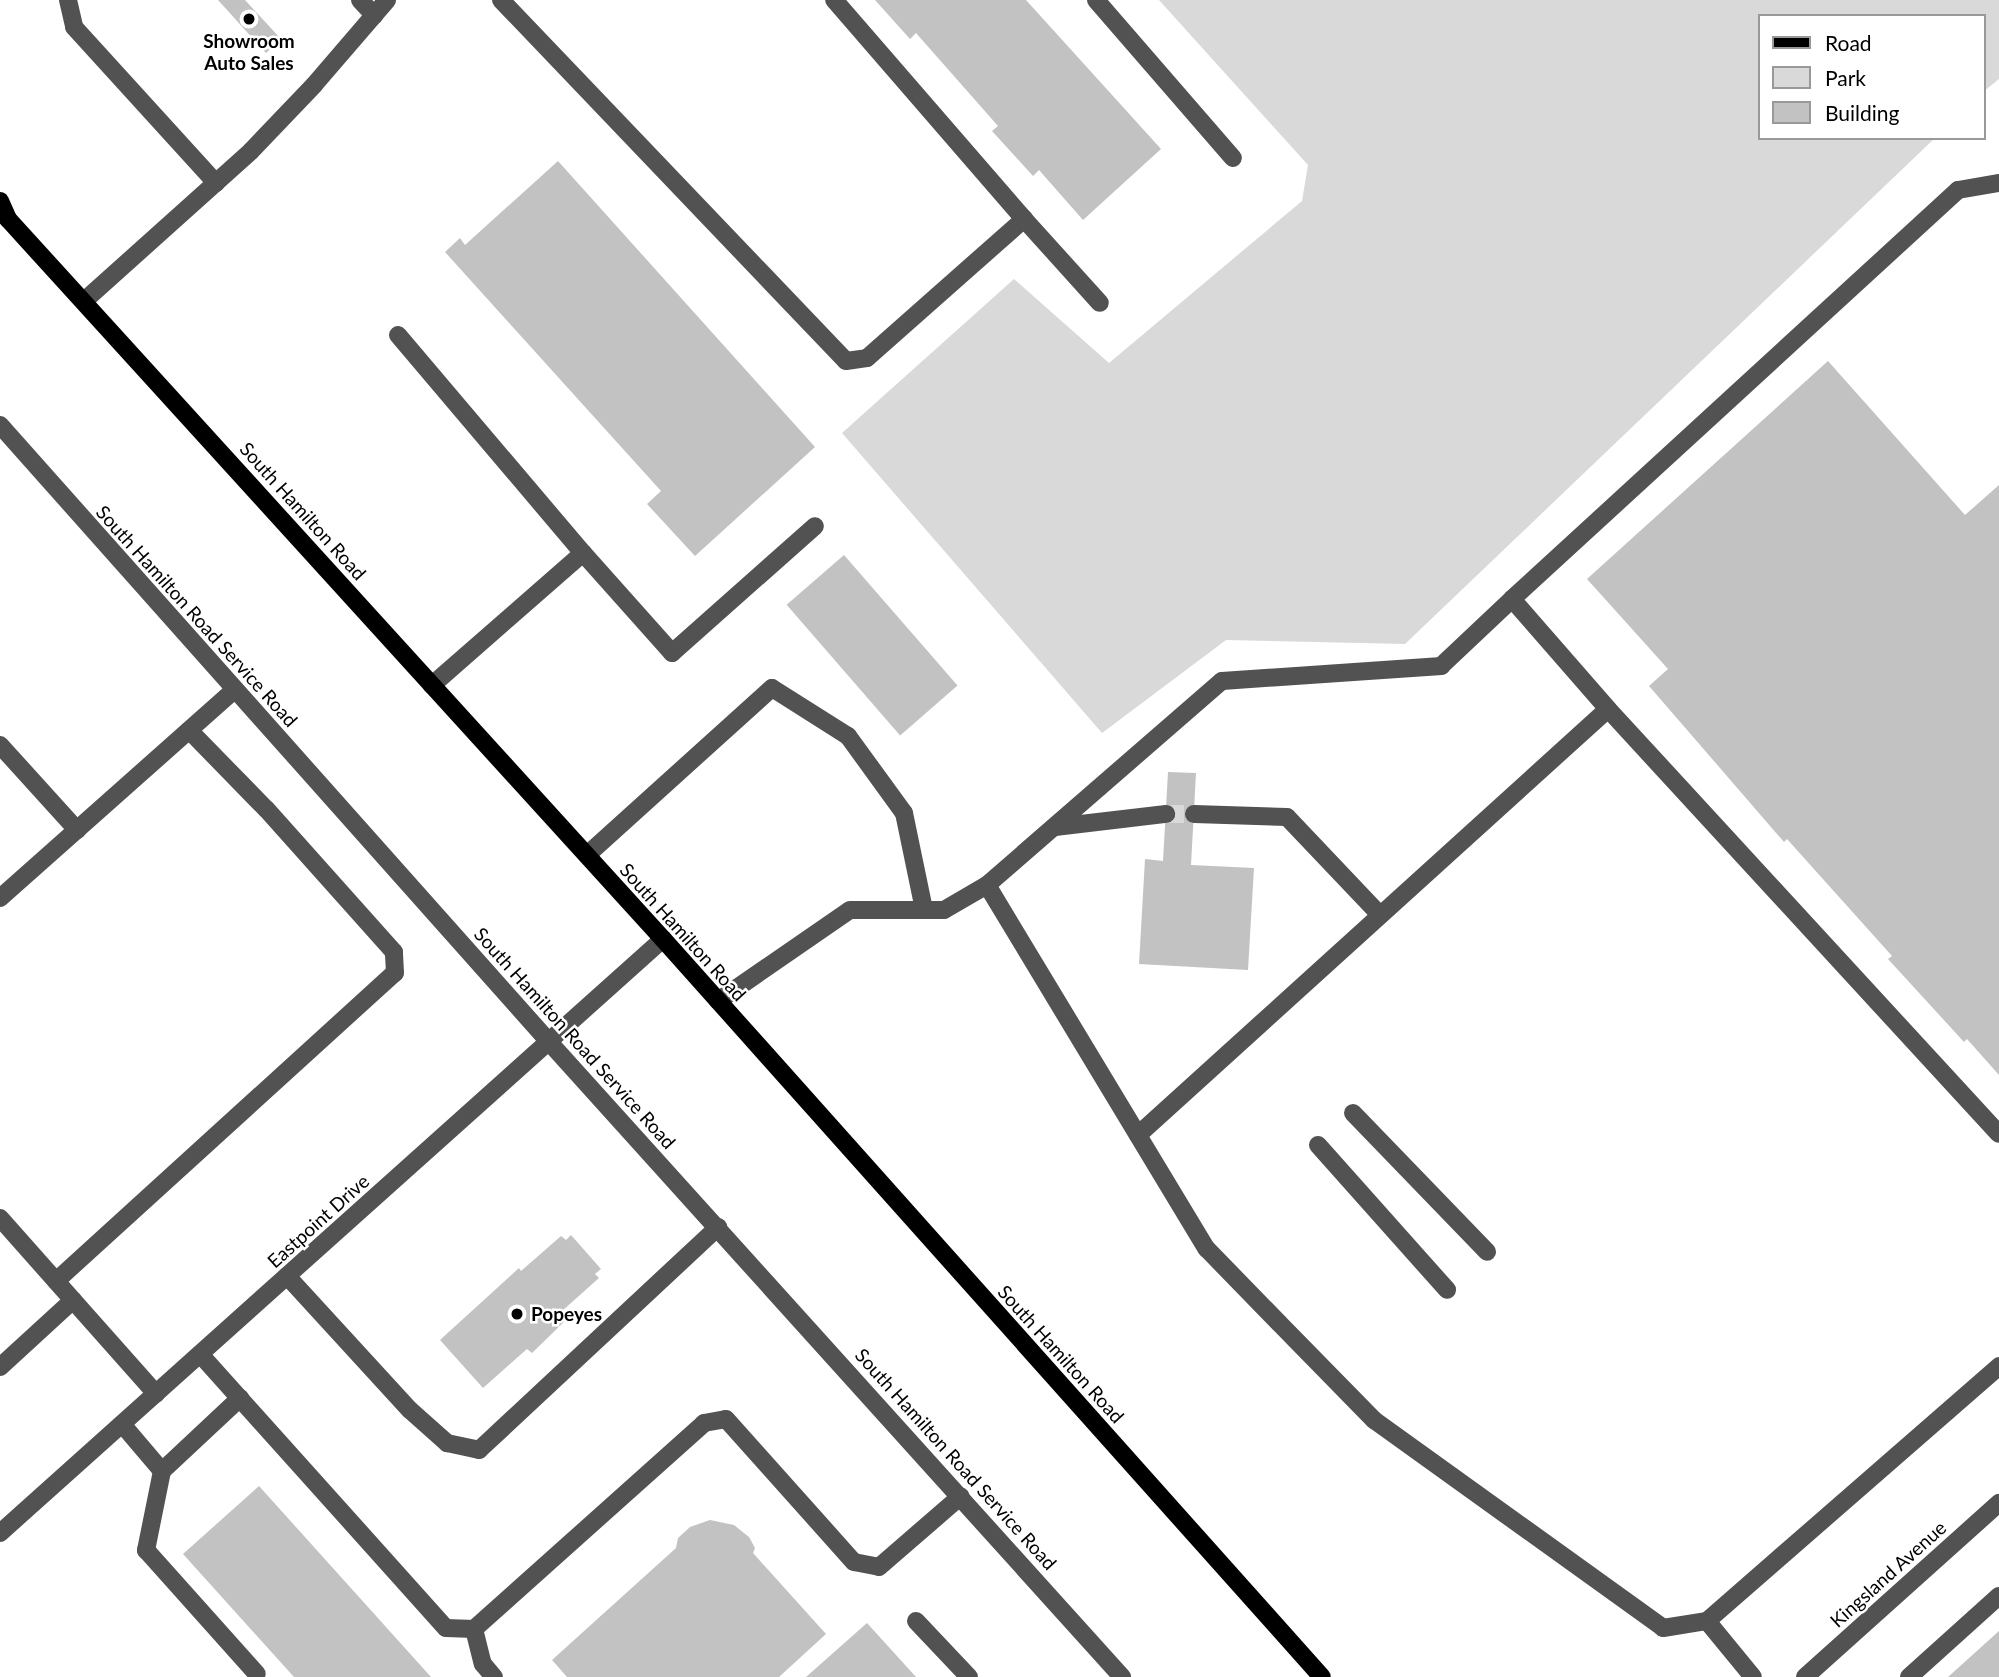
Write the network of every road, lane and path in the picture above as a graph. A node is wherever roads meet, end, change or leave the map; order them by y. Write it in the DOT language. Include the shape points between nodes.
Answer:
graph roads {
  1 [pos="68,0"];
  2 [pos="360,0"];
  3 [pos="387,0"];
  4 [pos="501,0"];
  5 [pos="834,0"];
  6 [pos="1096,0"];
  7 [pos="374,15"];
  8 [pos="1233,158"];
  9 [pos="216,183"];
  10 [pos="1999,183"];
  11 [pos="0,201"];
  12 [pos="4,218"];
  13 [pos="1024,219"];
  14 [pos="84,301"];
  15 [pos="1100,303"];
  16 [pos="398,335"];
  17 [pos="0,425"];
  18 [pos="815,526"];
  19 [pos="583,553"];
  20 [pos="1512,599"];
  21 [pos="432,685"];
  22 [pos="235,689"];
  23 [pos="1608,709"];
  24 [pos="189,730"];
  25 [pos="0,746"];
  26 [pos="1166,814"];
  27 [pos="1194,814"];
  28 [pos="1054,827"];
  29 [pos="77,830"];
  30 [pos="587,855"];
  31 [pos="987,885"];
  32 [pos="0,898"];
  33 [pos="924,911"];
  34 [pos="1380,915"];
  35 [pos="663,939"];
  36 [pos="718,1001"];
  37 [pos="550,1043"];
  38 [pos="1353,1113"];
  39 [pos="1999,1134"];
  40 [pos="1138,1135"];
  41 [pos="1318,1145"];
  42 [pos="0,1218"];
  43 [pos="718,1227"];
  44 [pos="1487,1252"];
  45 [pos="287,1276"];
  46 [pos="56,1281"];
  47 [pos="1447,1290"];
  48 [pos="73,1300"];
  49 [pos="201,1354"];
  50 [pos="1999,1366"];
  51 [pos="0,1367"];
  52 [pos="156,1394"];
  53 [pos="240,1398"];
  54 [pos="122,1424"];
  55 [pos="162,1471"];
  56 [pos="961,1496"];
  57 [pos="1999,1503"];
  58 [pos="0,1533"];
  59 [pos="1999,1596"];
  60 [pos="916,1621"];
  61 [pos="1707,1621"];
  62 [pos="474,1629"];
  63 [pos="257,1674"];
  64 [pos="1812,1675"];
  65 [pos="494,1677"];
  66 [pos="970,1677"];
  67 [pos="1122,1677"];
  68 [pos="1322,1677"];
  69 [pos="1753,1677"];
  70 [pos="1909,1677"];
  1 -- 9 [label="street" via="74,27"];
  2 -- 7 [label="street"];
  3 -- 7 [label="street"];
  4 -- 13 [label="street" via="846,361 867,358"];
  5 -- 13 [label="street"];
  6 -- 8 [label="street"];
  7 -- 9 [label="street" via="314,85"];
  9 -- 14 [label="street"];
  10 -- 20 [label="street" via="1958,190"];
  11 -- 12 [label="main road, South Hamilton Road"];
  12 -- 14 [label="main road, South Hamilton Road"];
  13 -- 15 [label="street"];
  14 -- 21 [label="main road, South Hamilton Road"];
  16 -- 19 [label="street"];
  17 -- 22 [label="street, South Hamilton Road Service Road"];
  18 -- 19 [label="street" via="672,653"];
  19 -- 21 [label="street"];
  20 -- 23 [label="street"];
  20 -- 28 [label="street" via="1441,666 1222,681"];
  21 -- 30 [label="main road, South Hamilton Road"];
  22 -- 24 [label="street"];
  22 -- 37 [label="street, South Hamilton Road Service Road"];
  23 -- 34 [label="street"];
  23 -- 39 [label="street"];
  24 -- 29 [label="street"];
  24 -- 46 [label="street" via="394,952 395,973"];
  25 -- 29 [label="street"];
  26 -- 28 [label="street"];
  27 -- 34 [label="street" via="1287,817"];
  28 -- 31 [label="street"];
  29 -- 32 [label="street"];
  30 -- 33 [label="street" via="772,688 848,736 904,813"];
  30 -- 35 [label="main road, South Hamilton Road"];
  31 -- 33 [label="street" via="944,910"];
  31 -- 40 [label="street"];
  33 -- 36 [label="street" via="850,910"];
  34 -- 40 [label="street"];
  35 -- 36 [label="main road, South Hamilton Road"];
  35 -- 37 [label="street, Eastpoint Drive"];
  36 -- 68 [label="main road, South Hamilton Road"];
  37 -- 43 [label="street, South Hamilton Road Service Road"];
  37 -- 45 [label="street, Eastpoint Drive"];
  38 -- 44 [label="street"];
  40 -- 61 [label="street" via="1207,1249 1374,1420 1663,1628"];
  41 -- 47 [label="street"];
  42 -- 46 [label="street"];
  43 -- 45 [label="street" via="479,1450 447,1443 410,1410"];
  43 -- 56 [label="street, South Hamilton Road Service Road"];
  45 -- 49 [label="street, Eastpoint Drive"];
  46 -- 48 [label="street"];
  48 -- 51 [label="street"];
  48 -- 52 [label="street"];
  49 -- 52 [label="street, Eastpoint Drive"];
  49 -- 53 [label="street"];
  50 -- 61 [label="street"];
  52 -- 54 [label="street, Eastpoint Drive"];
  53 -- 55 [label="street"];
  53 -- 62 [label="street" via="446,1628"];
  54 -- 55 [label="street"];
  54 -- 58 [label="street, Eastpoint Drive"];
  55 -- 63 [label="street" via="146,1550"];
  56 -- 62 [label="street" via="879,1567 854,1562 726,1419 704,1423"];
  56 -- 67 [label="street, South Hamilton Road Service Road"];
  57 -- 64 [label="street, Kingsland Avenue"];
  59 -- 70 [label="street"];
  60 -- 66 [label="street"];
  61 -- 69 [label="street"];
  62 -- 65 [label="street" via="483,1664"];
}
